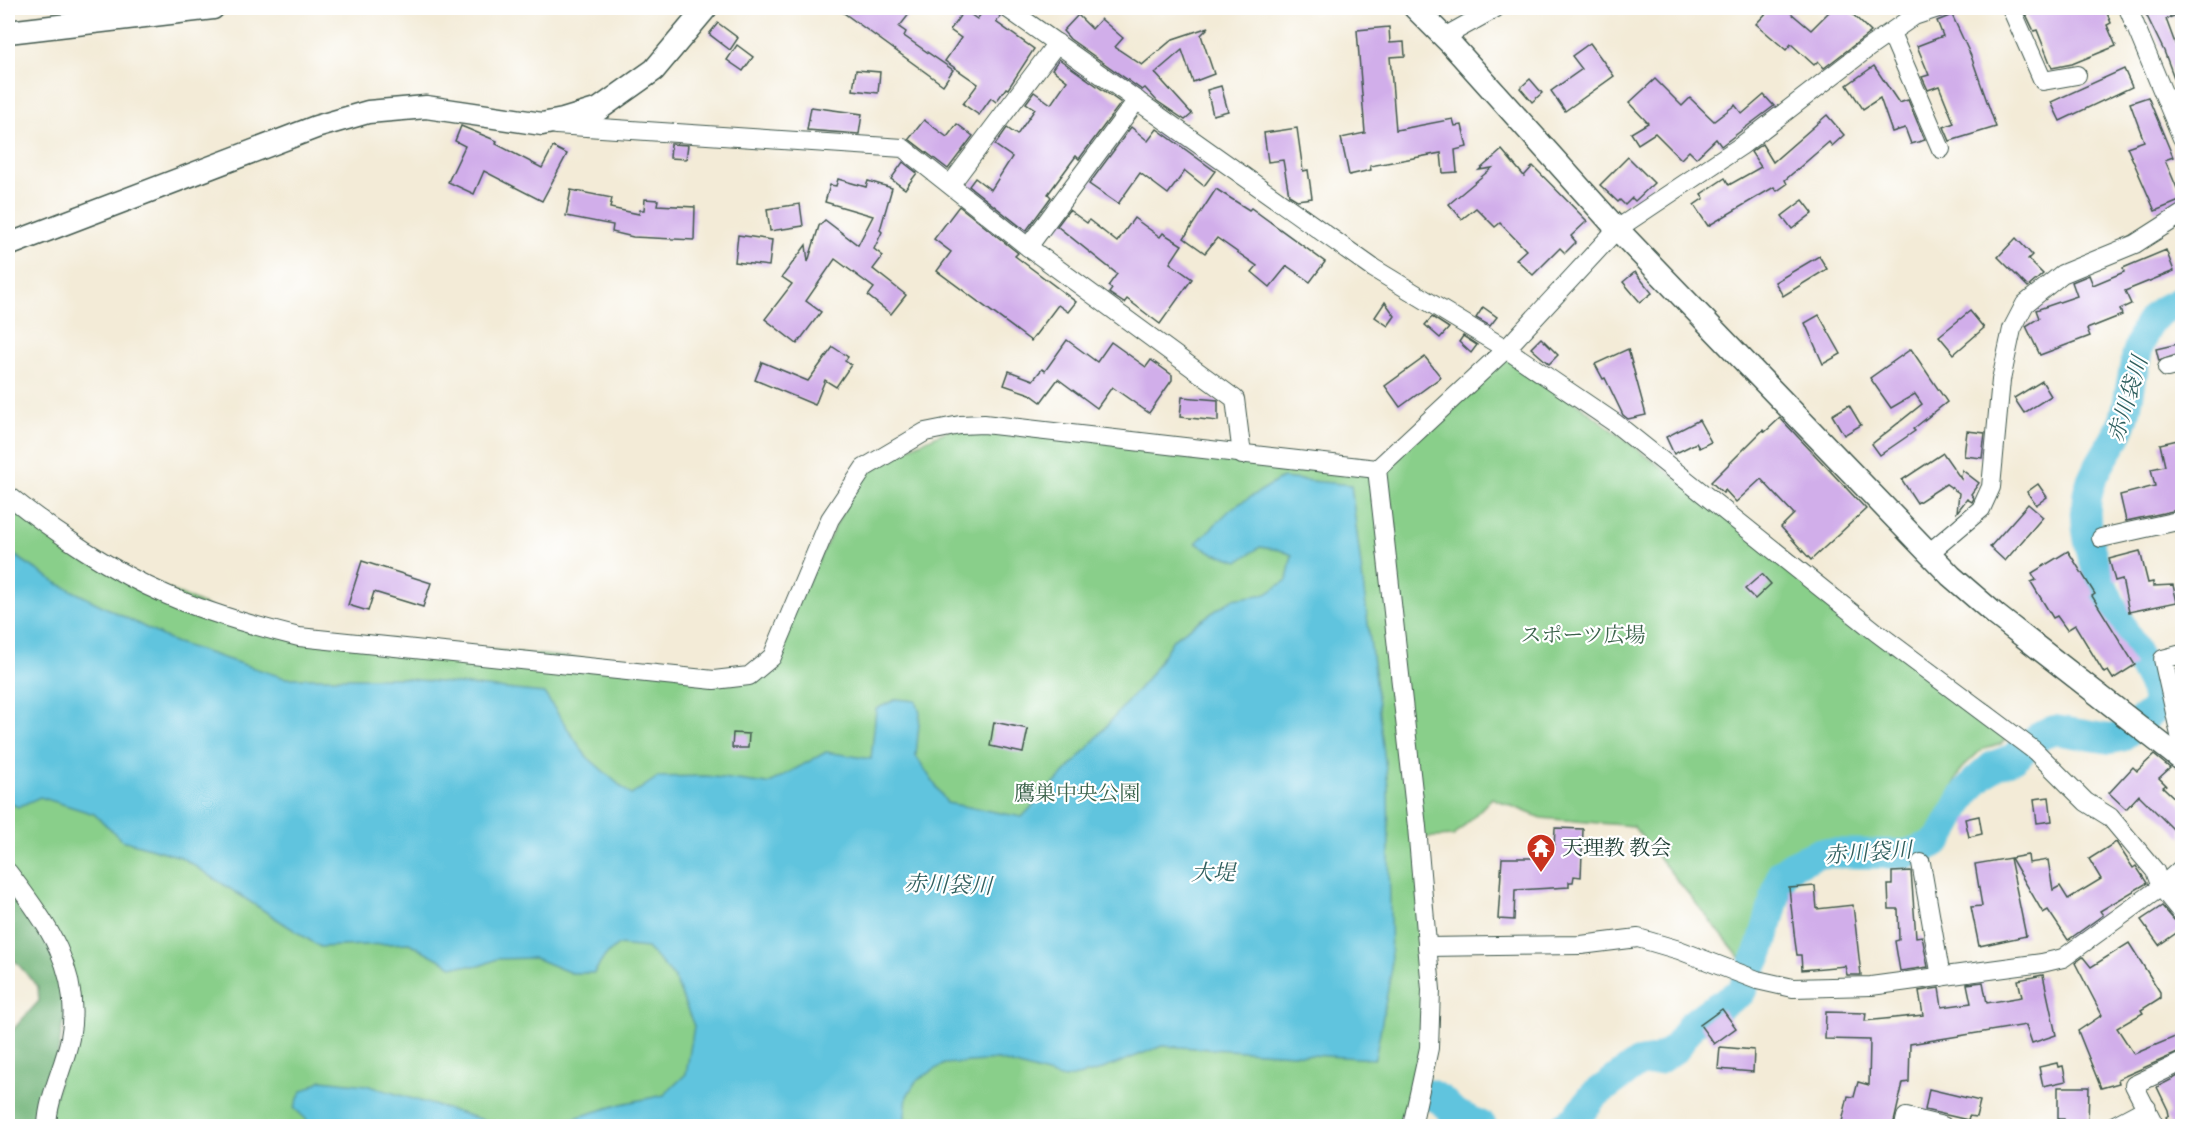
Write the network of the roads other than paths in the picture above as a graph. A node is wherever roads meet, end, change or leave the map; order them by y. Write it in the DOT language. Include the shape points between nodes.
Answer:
graph roads {
  1 [pos="213,8"];
  2 [pos="706,8"];
  3 [pos="1007,8"];
  4 [pos="1415,8"];
  5 [pos="1496,8"];
  6 [pos="1938,8"];
  7 [pos="2011,8"];
  8 [pos="2128,8"];
  9 [pos="1910,12"];
  10 [pos="8,32"];
  11 [pos="1891,33"];
  12 [pos="1444,37"];
  13 [pos="1057,43"];
  14 [pos="2078,75"];
  15 [pos="1137,100"];
  16 [pos="542,124"];
  17 [pos="2182,138"];
  18 [pos="1941,149"];
  19 [pos="951,184"];
  20 [pos="2182,214"];
  21 [pos="1617,229"];
  22 [pos="8,245"];
  23 [pos="1028,247"];
  24 [pos="1506,349"];
  25 [pos="1242,455"];
  26 [pos="1377,469"];
  27 [pos="8,495"];
  28 [pos="2182,520"];
  29 [pos="2101,538"];
  30 [pos="1929,553"];
  31 [pos="2182,654"];
  32 [pos="2181,735"];
  33 [pos="2182,760"];
  34 [pos="1921,863"];
  35 [pos="2182,868"];
  36 [pos="8,872"];
  37 [pos="2161,887"];
  38 [pos="2182,913"];
  39 [pos="1427,947"];
  40 [pos="1941,977"];
  41 [pos="2182,1062"];
  42 [pos="2147,1108"];
  43 [pos="47,1126"];
  44 [pos="1412,1126"];
  45 [pos="1904,1126"];
  46 [pos="1943,1126"];
  47 [pos="2113,1126"];
  48 [pos="2156,1126"];
  1 -- 10 [label="street"];
  2 -- 16 [label="street" via="654,70 599,109"];
  3 -- 13 [label="street"];
  4 -- 12 [label="street"];
  5 -- 12 [label="street"];
  6 -- 9 [label="street"];
  7 -- 14 [label="street" via="2043,81"];
  8 -- 17 [label="street"];
  9 -- 11 [label="street"];
  11 -- 18 [label="street"];
  11 -- 21 [label="street" via="1741,146"];
  12 -- 21 [label="street"];
  13 -- 15 [label="street"];
  13 -- 19 [label="street"];
  15 -- 23 [label="street"];
  15 -- 24 [label="street" via="1373,268"];
  16 -- 19 [label="street" via="903,148"];
  16 -- 22 [label="street" via="426,107 368,112 316,127"];
  19 -- 23 [label="street"];
  20 -- 30 [label="street" via="2135,244 2062,274 2025,304 2012,329 2001,380 1991,487 1981,509"];
  21 -- 24 [label="street"];
  21 -- 30 [label="street"];
  23 -- 25 [label="street" via="1235,399"];
  24 -- 26 [label="street"];
  24 -- 37 [label="street" via="1615,423 1876,632 2034,751 2086,802 2110,817 2155,871"];
  25 -- 26 [label="street"];
  25 -- 27 [label="street" via="984,424 926,432 864,468 851,486 830,519 772,657 749,676 714,680 299,637 250,625 166,595 104,561 33,516"];
  26 -- 39 [label="street"];
  28 -- 29 [label="street"];
  30 -- 33 [label="street" via="1972,596"];
  31 -- 32 [label="street" via="2163,659"];
  34 -- 40 [label="street"];
  35 -- 37 [label="street"];
  36 -- 43 [label="street" via="60,951 70,977 70,1037"];
  37 -- 38 [label="street"];
  37 -- 40 [label="street" via="2063,958"];
  39 -- 40 [label="street" via="1581,945 1638,938 1757,980 1804,988 1871,986"];
  39 -- 44 [label="street" via="1431,990 1429,1048"];
  41 -- 42 [label="street" via="2134,1085"];
  42 -- 47 [label="street"];
  42 -- 48 [label="street"];
  45 -- 46 [label="street" via="1906,1117"];
}
